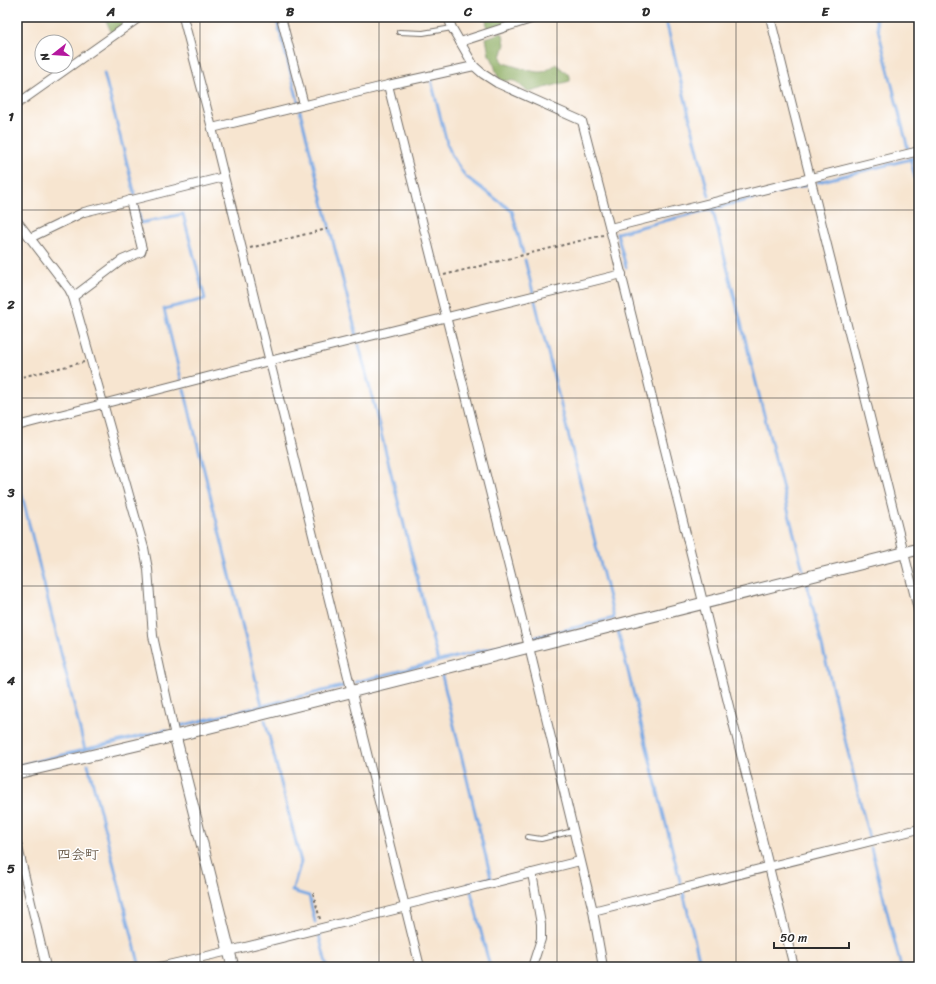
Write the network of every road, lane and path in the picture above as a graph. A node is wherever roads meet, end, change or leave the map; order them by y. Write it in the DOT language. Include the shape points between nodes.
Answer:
graph roads {
  1 [pos="140,17"];
  2 [pos="183,17"];
  3 [pos="281,17"];
  4 [pos="448,17"];
  5 [pos="537,17"];
  6 [pos="770,17"];
  7 [pos="452,28"];
  8 [pos="399,32"];
  9 [pos="460,42"];
  10 [pos="474,66"];
  11 [pos="388,85"];
  12 [pos="17,104"];
  13 [pos="304,105"];
  14 [pos="212,128"];
  15 [pos="919,151"];
  16 [pos="224,177"];
  17 [pos="810,178"];
  18 [pos="130,200"];
  19 [pos="17,221"];
  20 [pos="327,229"];
  21 [pos="611,230"];
  22 [pos="30,238"];
  23 [pos="242,250"];
  24 [pos="622,274"];
  25 [pos="435,277"];
  26 [pos="73,297"];
  27 [pos="446,317"];
  28 [pos="91,360"];
  29 [pos="269,361"];
  30 [pos="17,378"];
  31 [pos="104,404"];
  32 [pos="17,426"];
  33 [pos="919,549"];
  34 [pos="904,553"];
  35 [pos="704,603"];
  36 [pos="919,613"];
  37 [pos="529,647"];
  38 [pos="353,691"];
  39 [pos="175,736"];
  40 [pos="17,773"];
  41 [pos="919,829"];
  42 [pos="573,831"];
  43 [pos="528,837"];
  44 [pos="17,843"];
  45 [pos="580,860"];
  46 [pos="769,867"];
  47 [pos="532,874"];
  48 [pos="313,893"];
  49 [pos="405,906"];
  50 [pos="593,911"];
  51 [pos="322,928"];
  52 [pos="229,951"];
  53 [pos="46,967"];
  54 [pos="159,967"];
  55 [pos="233,967"];
  56 [pos="420,967"];
  57 [pos="532,967"];
  58 [pos="602,967"];
  59 [pos="794,967"];
  1 -- 12 [label="street"];
  2 -- 14 [label="street"];
  3 -- 13 [label="street"];
  4 -- 7 [label="street"];
  5 -- 9 [label="street"];
  6 -- 17 [label="street"];
  7 -- 8 [label="lane" via="423,33"];
  7 -- 9 [label="street"];
  9 -- 10 [label="street"];
  10 -- 11 [label="street"];
  10 -- 21 [label="street" via="497,83 582,121"];
  11 -- 13 [label="street"];
  11 -- 25 [label="street"];
  13 -- 14 [label="street"];
  14 -- 16 [label="street"];
  15 -- 17 [label="street"];
  16 -- 18 [label="street"];
  16 -- 23 [label="street"];
  17 -- 21 [label="street"];
  17 -- 34 [label="street"];
  18 -- 22 [label="street" via="84,212"];
  18 -- 26 [label="street" via="141,252 122,260"];
  19 -- 22 [label="street"];
  20 -- 23 [label="path"];
  21 -- 24 [label="street"];
  21 -- 25 [label="path"];
  22 -- 26 [label="street"];
  23 -- 29 [label="street"];
  24 -- 27 [label="street"];
  24 -- 35 [label="street"];
  25 -- 27 [label="street"];
  26 -- 28 [label="street"];
  27 -- 29 [label="street"];
  27 -- 37 [label="street"];
  28 -- 30 [label="path"];
  28 -- 31 [label="street"];
  29 -- 31 [label="street"];
  29 -- 38 [label="street"];
  31 -- 32 [label="street"];
  31 -- 39 [label="street" via="144,548 153,636"];
  33 -- 34 [label="street"];
  34 -- 35 [label="street"];
  34 -- 36 [label="street"];
  35 -- 37 [label="street"];
  35 -- 46 [label="street"];
  37 -- 38 [label="street"];
  37 -- 42 [label="street"];
  38 -- 39 [label="street"];
  38 -- 49 [label="street"];
  39 -- 40 [label="street"];
  39 -- 52 [label="street"];
  41 -- 46 [label="street"];
  42 -- 43 [label="lane" via="540,839"];
  42 -- 45 [label="street"];
  44 -- 53 [label="street"];
  45 -- 47 [label="street"];
  45 -- 50 [label="street"];
  46 -- 50 [label="street"];
  46 -- 59 [label="street"];
  47 -- 49 [label="street"];
  47 -- 57 [label="street" via="542,939"];
  48 -- 51 [label="path"];
  49 -- 51 [label="street"];
  49 -- 56 [label="street"];
  50 -- 58 [label="street"];
  51 -- 52 [label="street"];
  52 -- 54 [label="street"];
  52 -- 55 [label="street"];
}
